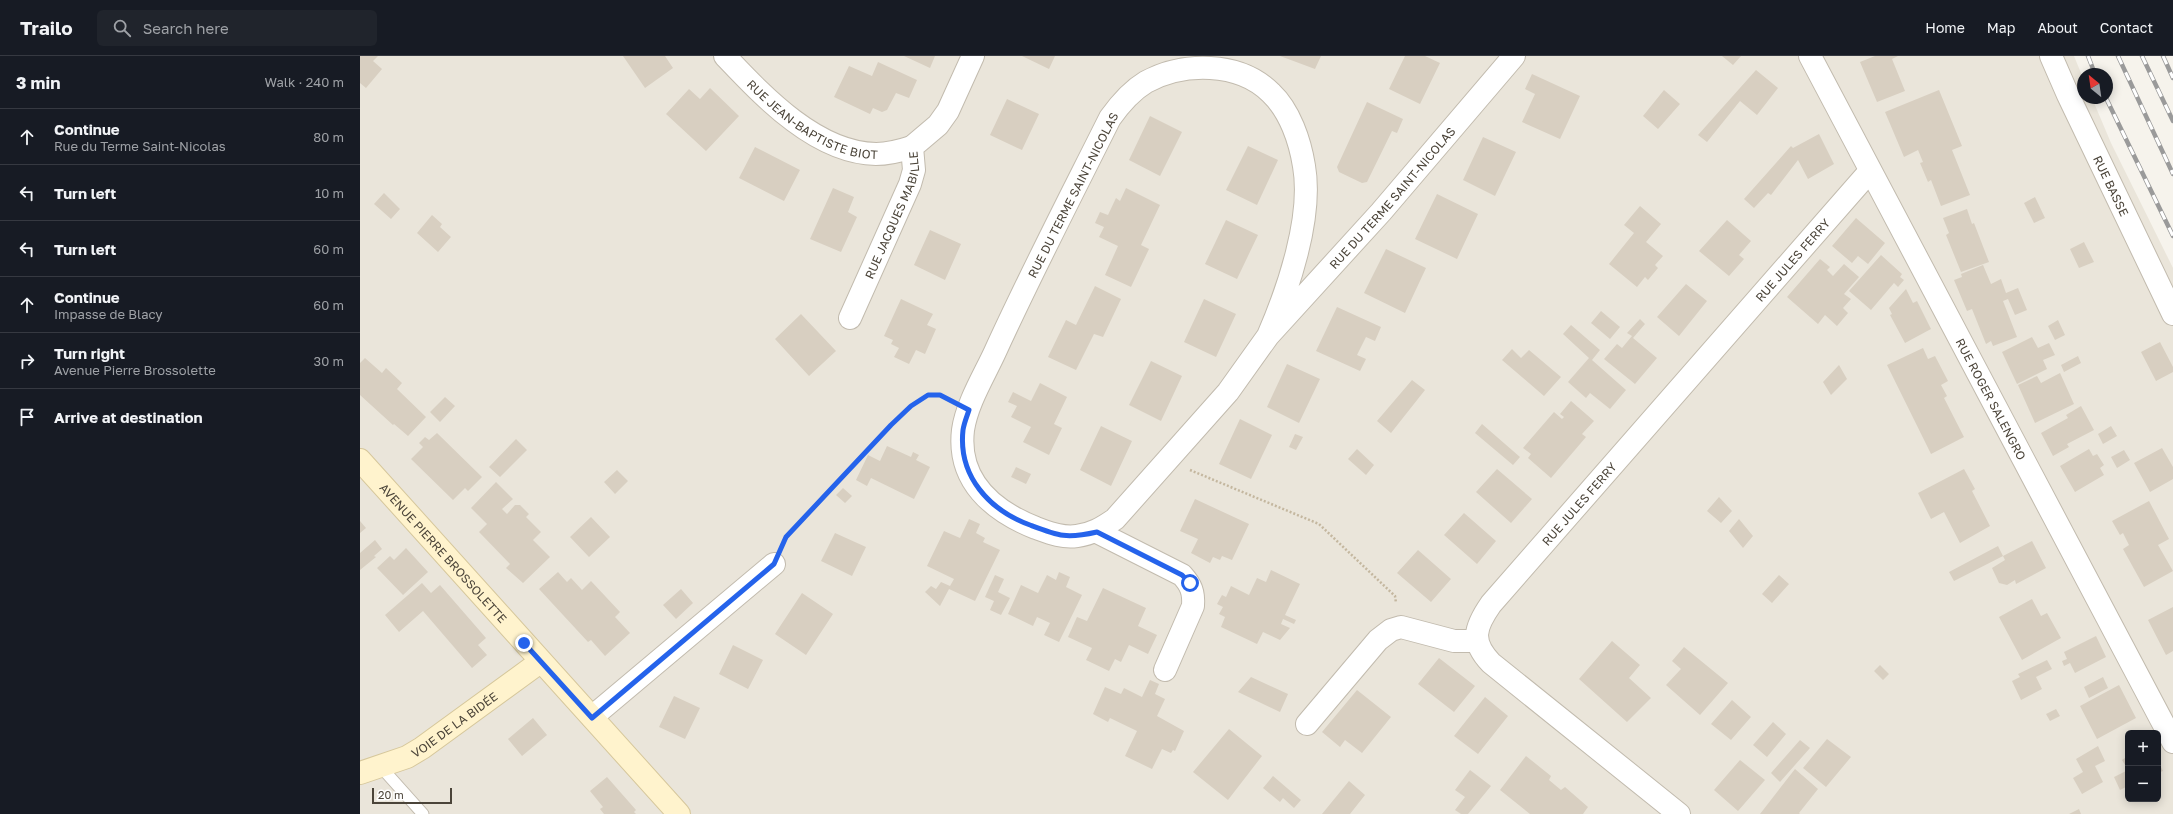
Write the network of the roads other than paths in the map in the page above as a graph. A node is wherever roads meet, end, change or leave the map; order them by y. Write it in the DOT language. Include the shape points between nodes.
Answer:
graph roads {
  1 [pos="725,56"];
  2 [pos="973,56"];
  3 [pos="1514,56"];
  4 [pos="1810,56"];
  5 [pos="2051,56"];
  6 [pos="912,147"];
  7 [pos="1870,171"];
  8 [pos="2173,314"];
  9 [pos="850,318"];
  10 [pos="1268,336"];
  11 [pos="360,460"];
  12 [pos="1097,532"];
  13 [pos="774,564"];
  14 [pos="1477,641"];
  15 [pos="540,662"];
  16 [pos="1165,670"];
  17 [pos="592,718"];
  18 [pos="1307,724"];
  19 [pos="2173,742"];
  20 [pos="381,767"];
  21 [pos="360,773"];
  22 [pos="422,814"];
  23 [pos="679,814"];
  24 [pos="1679,814"];
  1 -- 6 [label="street, RUE JEAN-BAPTISTE BIOT" via="783,113 830,142 855,152 876,154 894,153"];
  2 -- 6 [label="street, RUE JACQUES MABILLE" via="948,111 928,135"];
  3 -- 10 [label="street, RUE DU TERME SAINT-NICOLAS" via="1381,212"];
  4 -- 7 [label="street, RUE ROGER SALENGRO"];
  5 -- 8 [label="street, RUE BASSE"];
  6 -- 9 [label="street, RUE JACQUES MABILLE" via="914,170 910,184"];
  7 -- 14 [label="street, RUE JULES FERRY" via="1491,604 1481,618"];
  7 -- 19 [label="street, RUE ROGER SALENGRO"];
  10 -- 12 [label="street, RUE DU TERME SAINT-NICOLAS" via="1228,392 1127,508"];
  10 -- 12 [label="street, RUE DU TERME SAINT-NICOLAS" via="1280,309 1298,251 1305,200 1304,168 1297,136 1271,92 1248,77 1222,69 1198,68 1168,72 1145,83 1124,99 1110,118 1007,326 969,410 963,430 964,453 970,476 982,494 999,509 1020,522 1059,536 1076,537"];
  11 -- 15 [label="main road, AVENUE PIERRE BROSSOLETTE"];
  12 -- 16 [label="street" via="1182,575 1190,583 1194,595 1193,606"];
  13 -- 17 [label="street"];
  14 -- 18 [label="street" via="1454,641 1401,627 1391,630 1378,640"];
  14 -- 24 [label="street" via="1481,653 1491,663"];
  15 -- 17 [label="main road, AVENUE PIERRE BROSSOLETTE"];
  15 -- 20 [label="main road, VOIE DE LA BIDÉE" via="422,748"];
  17 -- 23 [label="main road, AVENUE PIERRE BROSSOLETTE"];
  20 -- 21 [label="main road, VOIE DE LA BIDÉE"];
  20 -- 22 [label="lane"];
}
